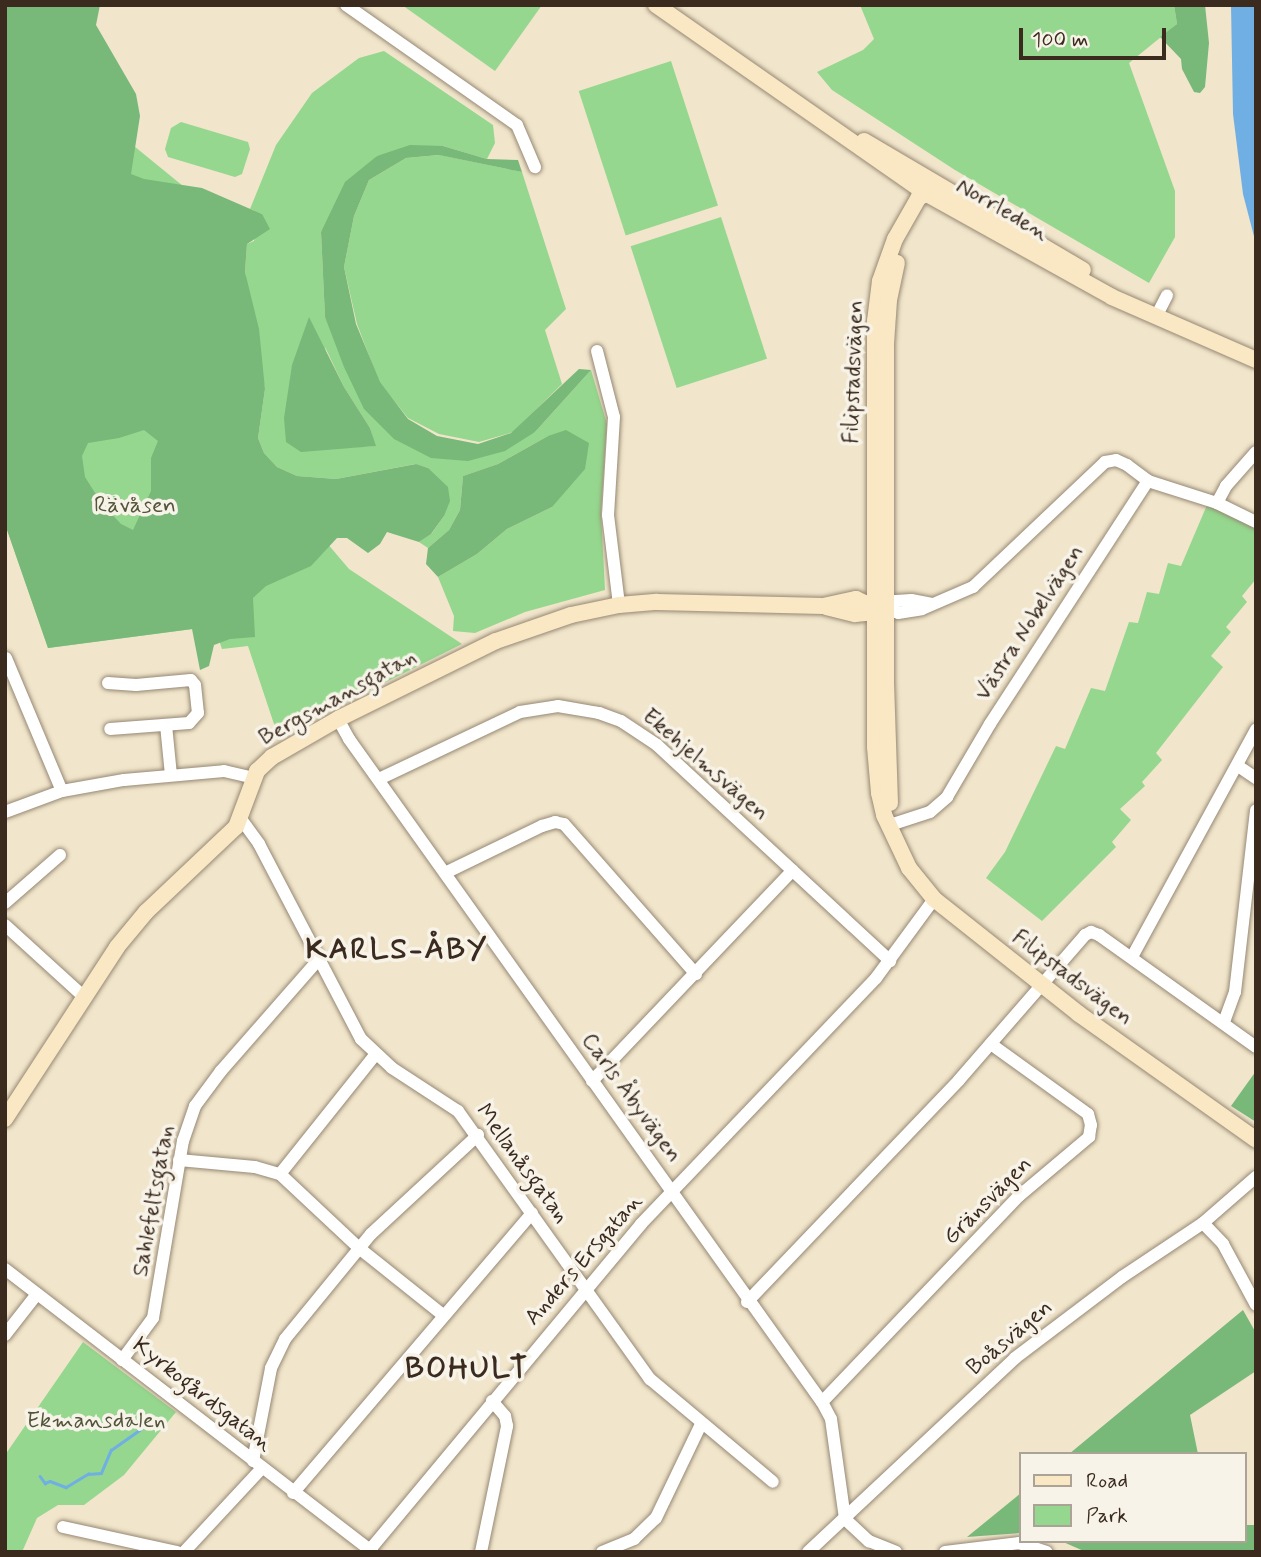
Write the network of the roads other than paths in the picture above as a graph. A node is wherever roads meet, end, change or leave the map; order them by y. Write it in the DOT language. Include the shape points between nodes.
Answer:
graph roads {
  1 [pos="346,5"];
  2 [pos="656,5"];
  3 [pos="535,167"];
  4 [pos="930,188"];
  5 [pos="1167,295"];
  6 [pos="1157,315"];
  7 [pos="597,351"];
  8 [pos="1256,360"];
  9 [pos="1256,452"];
  10 [pos="1148,481"];
  11 [pos="1217,503"];
  12 [pos="1256,522"];
  13 [pos="619,605"];
  14 [pos="880,606"];
  15 [pos="6,658"];
  16 [pos="108,683"];
  17 [pos="338,719"];
  18 [pos="166,725"];
  19 [pos="110,729"];
  20 [pos="1256,730"];
  21 [pos="1238,766"];
  22 [pos="171,775"];
  23 [pos="254,778"];
  24 [pos="1256,778"];
  25 [pos="379,779"];
  26 [pos="62,791"];
  27 [pos="1256,810"];
  28 [pos="5,812"];
  29 [pos="241,819"];
  30 [pos="890,825"];
  31 [pos="60,855"];
  32 [pos="793,870"];
  33 [pos="445,873"];
  34 [pos="934,900"];
  35 [pos="5,903"];
  36 [pos="5,925"];
  37 [pos="1132,957"];
  38 [pos="319,959"];
  39 [pos="890,961"];
  40 [pos="696,974"];
  41 [pos="1042,985"];
  42 [pos="84,997"];
  43 [pos="1224,1022"];
  44 [pos="991,1044"];
  45 [pos="1256,1047"];
  46 [pos="375,1055"];
  47 [pos="592,1081"];
  48 [pos="5,1119"];
  49 [pos="478,1135"];
  50 [pos="1256,1140"];
  51 [pos="179,1160"];
  52 [pos="280,1174"];
  53 [pos="1256,1177"];
  54 [pos="672,1191"];
  55 [pos="532,1213"];
  56 [pos="1203,1223"];
  57 [pos="359,1248"];
  58 [pos="5,1269"];
  59 [pos="586,1290"];
  60 [pos="37,1294"];
  61 [pos="747,1301"];
  62 [pos="1256,1305"];
  63 [pos="443,1315"];
  64 [pos="5,1335"];
  65 [pos="122,1360"];
  66 [pos="492,1401"];
  67 [pos="822,1402"];
  68 [pos="701,1424"];
  69 [pos="258,1465"];
  70 [pos="773,1482"];
  71 [pos="293,1493"];
  72 [pos="845,1519"];
  73 [pos="63,1527"];
  74 [pos="370,1551"];
  75 [pos="177,1552"];
  76 [pos="184,1552"];
  77 [pos="481,1552"];
  78 [pos="602,1552"];
  79 [pos="808,1552"];
  80 [pos="897,1552"];
  81 [pos="945,1552"];
  82 [pos="1047,1552"];
  1 -- 3 [label="street" via="517,125"];
  2 -- 4 [label="street, Norrleden" via="861,151"];
  4 -- 6 [label="street, Norrleden" via="1112,297"];
  4 -- 14 [label="street, Filipstadsvägen" via="898,260 888,300"];
  5 -- 6 [label="street"];
  6 -- 8 [label="street, Norrleden"];
  7 -- 13 [label="street" via="614,417 608,515"];
  9 -- 11 [label="street"];
  10 -- 11 [label="street"];
  10 -- 14 [label="street, Bergsmansgatan" via="1116,460 1105,462 972,587 898,614"];
  10 -- 30 [label="street, Västra Nobelvägen" via="947,797 930,812"];
  11 -- 12 [label="street"];
  13 -- 14 [label="street, Bergsmansgatan" via="719,601 823,606 856,599"];
  13 -- 17 [label="street, Bergsmansgatan" via="521,631"];
  14 -- 30 [label="street, Filipstadsvägen" via="878,793"];
  15 -- 26 [label="street"];
  16 -- 18 [label="street" via="191,680 196,719"];
  17 -- 23 [label="street, Bergsmansgatan" via="265,762"];
  17 -- 25 [label="street, Carls Åbyvägen"];
  18 -- 19 [label="street"];
  18 -- 22 [label="street"];
  20 -- 21 [label="street"];
  21 -- 24 [label="street"];
  21 -- 37 [label="street"];
  22 -- 23 [label="street" via="224,771"];
  22 -- 26 [label="street"];
  23 -- 29 [label="street, Bergsmansgatan"];
  25 -- 32 [label="street, Ekehjelmsvägen" via="520,712 558,706 599,713 621,721 657,745"];
  25 -- 33 [label="street, Carls Åbyvägen"];
  26 -- 28 [label="street"];
  27 -- 43 [label="street" via="1235,992"];
  29 -- 38 [label="street, Mellanåsgatan" via="259,844"];
  29 -- 42 [label="street, Bergsmansgatan" via="132,927"];
  30 -- 34 [label="street, Filipstadsvägen" via="909,868"];
  31 -- 35 [label="street"];
  32 -- 39 [label="street, Ekehjelmsvägen"];
  32 -- 40 [label="street"];
  33 -- 40 [label="street" via="542,826 564,824"];
  33 -- 47 [label="street, Carls Åbyvägen"];
  34 -- 39 [label="street, Anders Ersgatan"];
  34 -- 41 [label="street, Filipstadsvägen"];
  36 -- 42 [label="street"];
  37 -- 41 [label="street" via="1091,932"];
  37 -- 43 [label="street"];
  38 -- 46 [label="street, Mellanåsgatan" via="352,1025"];
  38 -- 51 [label="street, Sahlefeltsgatan" via="205,1091 187,1125"];
  39 -- 54 [label="street, Anders Ersgatan"];
  40 -- 47 [label="street"];
  41 -- 44 [label="street"];
  41 -- 50 [label="street, Filipstadsvägen"];
  42 -- 48 [label="street, Bergsmansgatan"];
  43 -- 45 [label="street"];
  44 -- 61 [label="street"];
  44 -- 67 [label="street, Gränsvägen" via="1088,1114 1089,1137 1019,1196"];
  46 -- 49 [label="street, Mellanåsgatan" via="458,1111"];
  46 -- 52 [label="street"];
  47 -- 54 [label="street, Carls Åbyvägen"];
  49 -- 55 [label="street, Mellanåsgatan"];
  49 -- 57 [label="street"];
  51 -- 52 [label="street" via="255,1167"];
  51 -- 65 [label="street, Sahlefeltsgatan" via="153,1318"];
  52 -- 57 [label="street"];
  53 -- 56 [label="street, Boåsvägen"];
  54 -- 59 [label="street, Anders Ersgatan"];
  54 -- 61 [label="street, Carls Åbyvägen"];
  55 -- 59 [label="street, Mellanåsgatan"];
  55 -- 63 [label="street"];
  56 -- 62 [label="street" via="1223,1244"];
  56 -- 72 [label="street, Boåsvägen" via="1015,1358"];
  57 -- 63 [label="street"];
  57 -- 69 [label="street" via="278,1352 266,1387"];
  58 -- 60 [label="street, Kyrkogårdsgatan"];
  59 -- 66 [label="street, Anders Ersgatan"];
  59 -- 68 [label="street, Mellanåsgatan" via="650,1379"];
  60 -- 64 [label="street"];
  60 -- 65 [label="street, Kyrkogårdsgatan"];
  61 -- 67 [label="street, Carls Åbyvägen"];
  63 -- 71 [label="street"];
  65 -- 69 [label="street, Kyrkogårdsgatan"];
  66 -- 74 [label="street, Anders Ersgatan"];
  66 -- 77 [label="street" via="507,1426"];
  67 -- 72 [label="street, Carls Åbyvägen" via="831,1419"];
  68 -- 70 [label="street, Mellanåsgatan"];
  68 -- 78 [label="street" via="656,1518 634,1539"];
  69 -- 71 [label="street, Kyrkogårdsgatan"];
  69 -- 76 [label="street"];
  71 -- 74 [label="street, Kyrkogårdsgatan"];
  72 -- 79 [label="street, Boåsvägen"];
  72 -- 80 [label="street" via="869,1541"];
  73 -- 75 [label="street"];
  81 -- 82 [label="street" via="1019,1543"];
}
